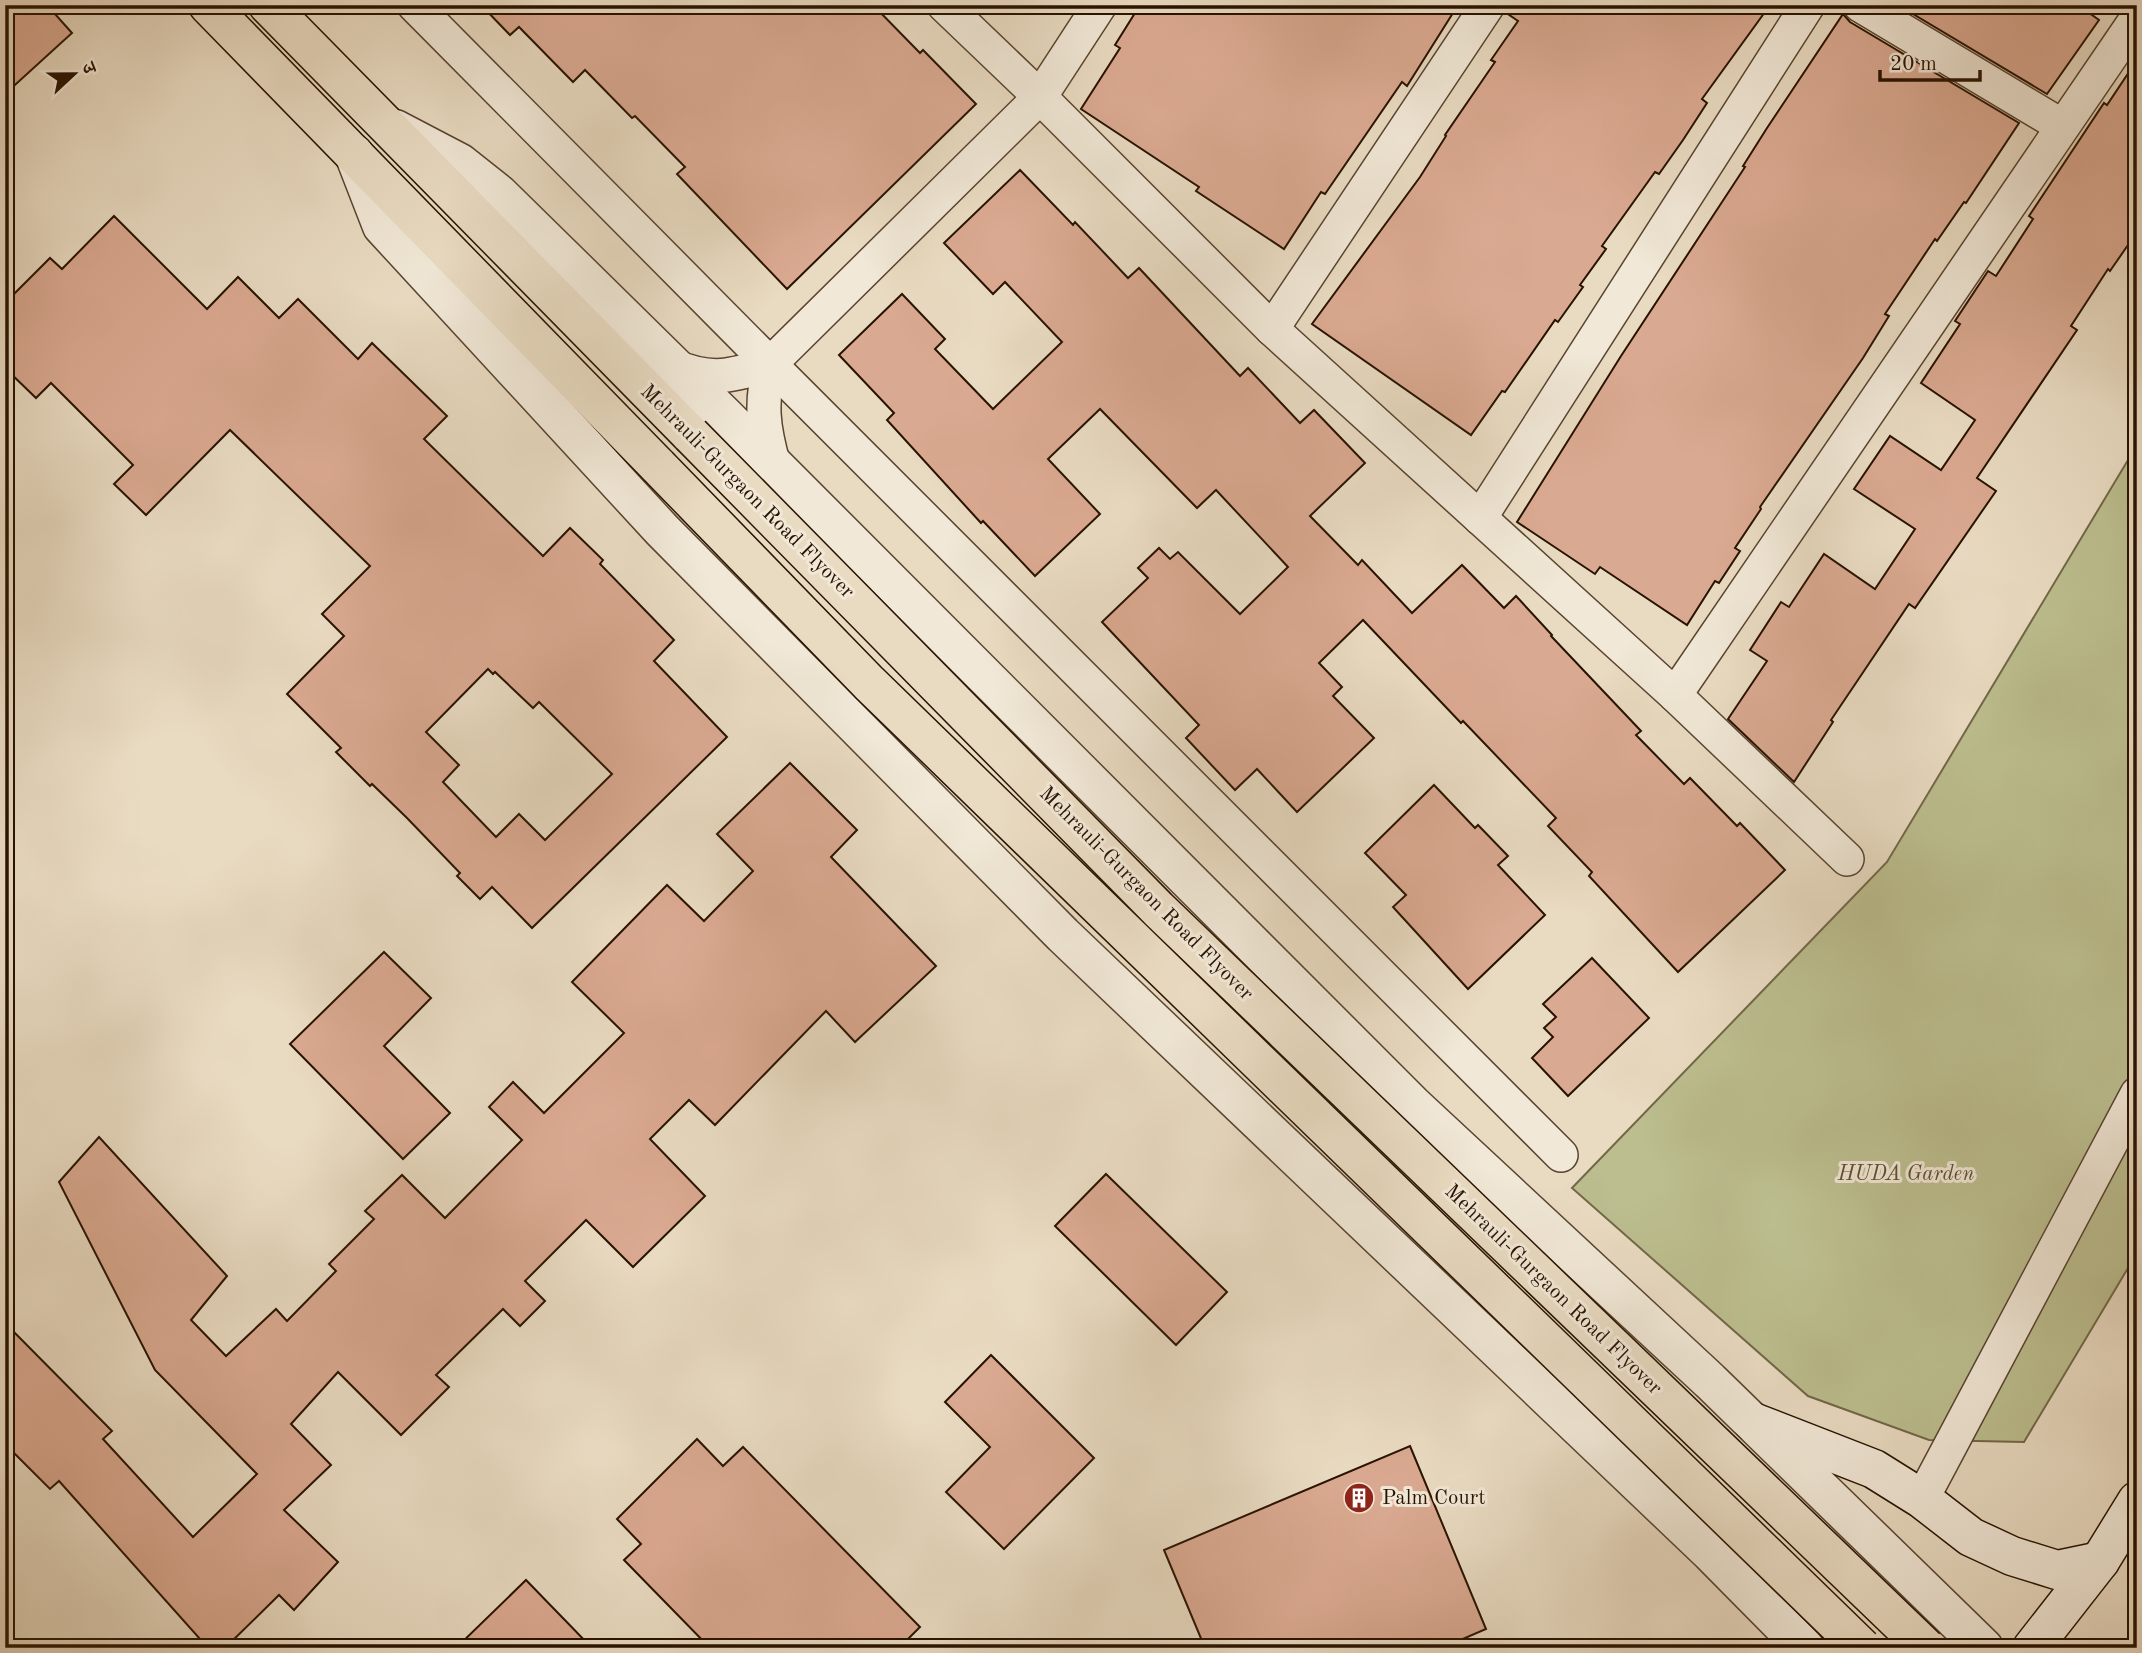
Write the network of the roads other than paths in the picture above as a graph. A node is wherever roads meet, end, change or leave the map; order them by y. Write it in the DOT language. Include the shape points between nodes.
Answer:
graph roads {
  1 [pos="208,5"];
  2 [pos="268,5"];
  3 [pos="414,5"];
  4 [pos="944,5"];
  5 [pos="1100,5"];
  6 [pos="1488,5"];
  7 [pos="1808,5"];
  8 [pos="1860,5"];
  9 [pos="2137,18"];
  10 [pos="1040,97"];
  11 [pos="384,123"];
  12 [pos="2062,126"];
  13 [pos="354,154"];
  14 [pos="1272,329"];
  15 [pos="770,364"];
  16 [pos="674,366"];
  17 [pos="774,466"];
  18 [pos="1480,518"];
  19 [pos="1675,695"];
  20 [pos="1847,859"];
  21 [pos="2137,1094"];
  22 [pos="1561,1155"];
  23 [pos="1753,1422"];
  24 [pos="1922,1499"];
  25 [pos="2137,1501"];
  26 [pos="1865,1532"];
  27 [pos="2100,1561"];
  28 [pos="1792,1635"];
  29 [pos="1862,1648"];
  30 [pos="1926,1648"];
  31 [pos="1984,1648"];
  32 [pos="2032,1648"];
  1 -- 13 [label="main road, Mehrauli-Gurgaon Road Flyover"];
  2 -- 11 [label="main road, Mehrauli-Gurgaon Road Flyover"];
  3 -- 15 [label="street"];
  4 -- 10 [label="street"];
  5 -- 10 [label="street"];
  6 -- 14 [label="street"];
  7 -- 18 [label="street"];
  8 -- 12 [label="street"];
  9 -- 12 [label="street"];
  10 -- 14 [label="street"];
  10 -- 15 [label="street"];
  11 -- 16 [label="street" via="482,179"];
  11 -- 30 [label="main road, Mehrauli-Gurgaon Road Flyover, bridge" via="1158,909"];
  12 -- 19 [label="street"];
  13 -- 28 [label="street" via="382,226 662,530 1063,935"];
  13 -- 29 [label="main road, Mehrauli-Gurgaon Road Flyover, bridge" via="869,683"];
  14 -- 18 [label="street"];
  15 -- 16 [label="street" via="711,377"];
  15 -- 17 [label="street" via="763,417"];
  15 -- 22 [label="street"];
  16 -- 17 [label="street"];
  17 -- 23 [label="street" via="1413,1105"];
  18 -- 19 [label="street"];
  19 -- 20 [label="street"];
  21 -- 24 [label="street"];
  23 -- 24 [label="street" via="1874,1469"];
  23 -- 26 [label="street"];
  24 -- 27 [label="street" via="1971,1537 2012,1556 2057,1570"];
  25 -- 27 [label="street"];
  26 -- 28 [label="street"];
  26 -- 31 [label="street"];
  27 -- 32 [label="street"];
}
